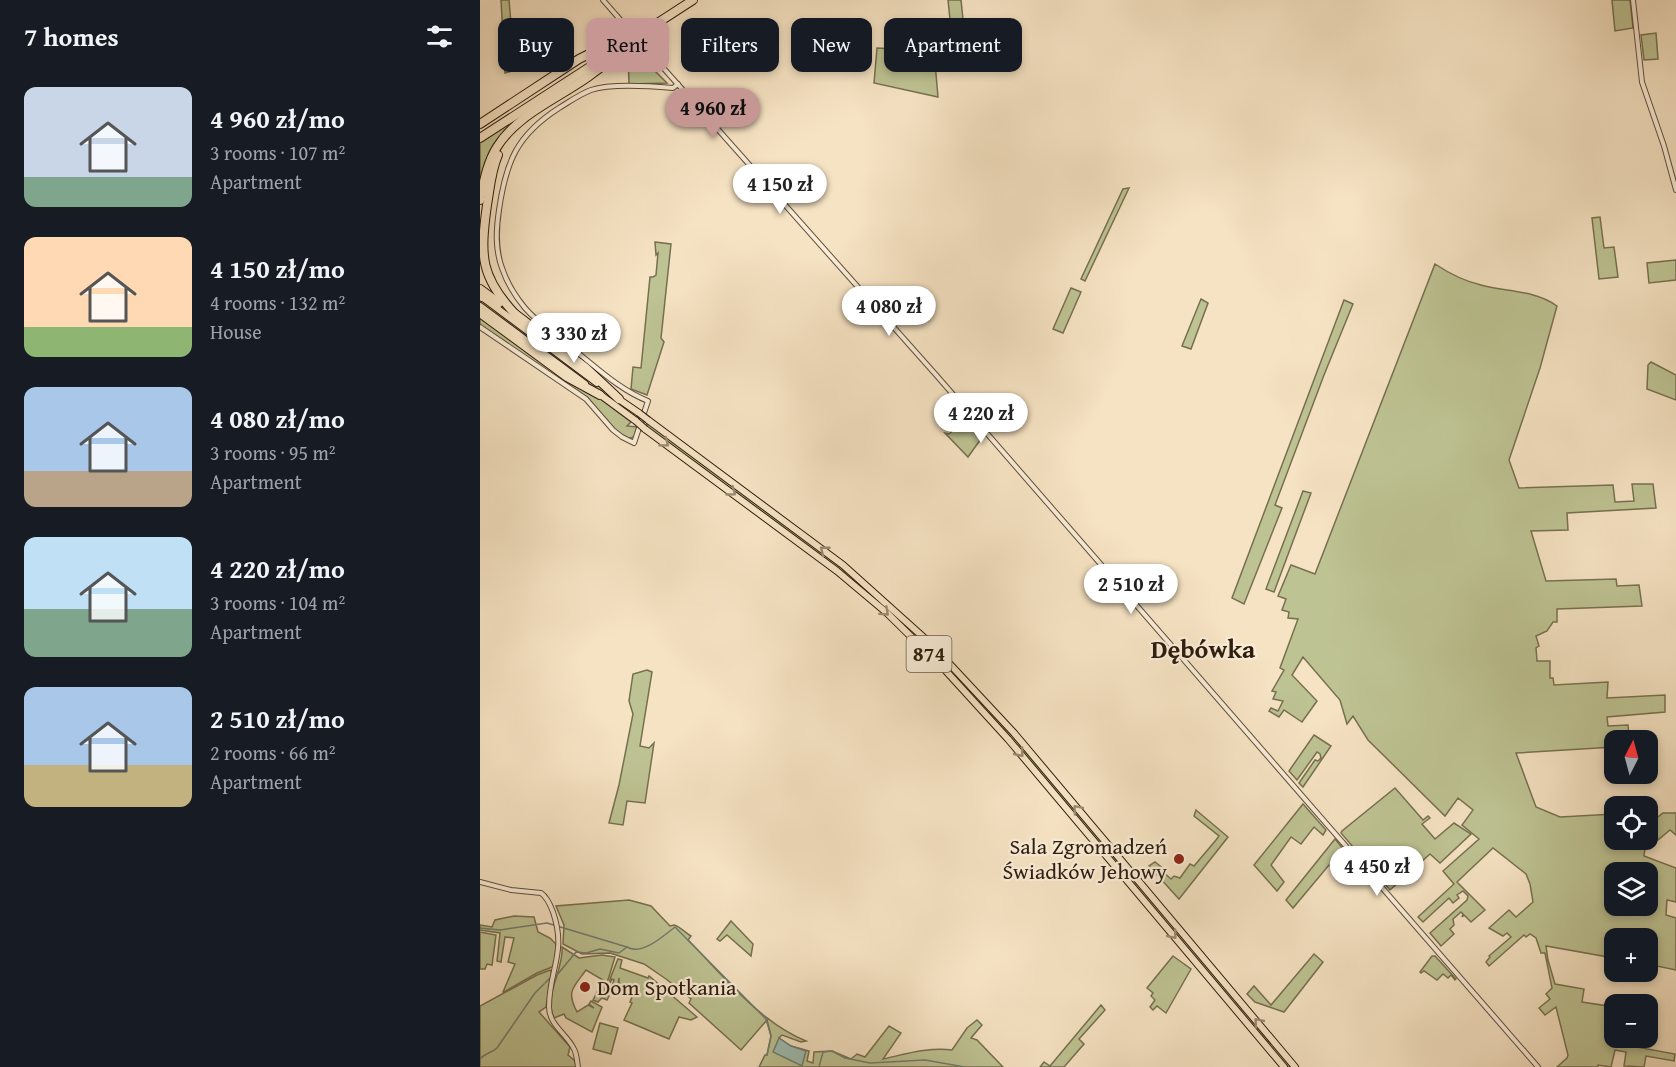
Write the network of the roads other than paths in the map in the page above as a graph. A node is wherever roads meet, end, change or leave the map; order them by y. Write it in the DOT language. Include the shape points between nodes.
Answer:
graph roads {
  1 [pos="603,0"];
  2 [pos="684,0"];
  3 [pos="693,0"];
  4 [pos="1633,0"];
  5 [pos="659,18"];
  6 [pos="663,18"];
  7 [pos="586,55"];
  8 [pos="586,66"];
  9 [pos="586,68"];
  10 [pos="594,72"];
  11 [pos="678,84"];
  12 [pos="507,105"];
  13 [pos="535,111"];
  14 [pos="480,118"];
  15 [pos="480,124"];
  16 [pos="480,132"];
  17 [pos="480,138"];
  18 [pos="1676,190"];
  19 [pos="480,200"];
  20 [pos="480,297"];
  21 [pos="480,315"];
  22 [pos="516,315"];
  23 [pos="481,327"];
  24 [pos="600,395"];
  25 [pos="619,399"];
  26 [pos="480,882"];
  27 [pos="578,1067"];
  28 [pos="1284,1067"];
  29 [pos="1295,1067"];
  30 [pos="1538,1067"];
  1 -- 11 [label="street, bridge"];
  2 -- 5 [label="highway"];
  3 -- 6 [label="highway"];
  4 -- 18 [label="street" via="1641,76"];
  7 -- 12 [label="highway"];
  8 -- 16 [label="highway"];
  9 -- 17 [label="highway"];
  10 -- 13 [label="highway"];
  11 -- 23 [label="street" via="593,89 538,124 512,157 505,177 496,239 508,283 532,315 612,380 648,401 634,443 617,434 586,399"];
  11 -- 30 [label="street"];
  12 -- 14 [label="highway"];
  12 -- 15 [label="highway"];
  13 -- 19 [label="highway" via="514,127 496,149"];
  13 -- 22 [label="highway" via="508,138 496,160 482,241 484,268 491,285"];
  20 -- 22 [label="highway"];
  20 -- 24 [label="main road, 874"];
  20 -- 25 [label="main road, 874"];
  21 -- 24 [label="highway" via="567,377"];
  22 -- 25 [label="highway" via="586,368"];
  24 -- 28 [label="main road, 874, one-way, bridge" via="825,562 904,629 976,702"];
  29 -- 25 [label="main road, 874, one-way, bridge" via="978,693 902,616 813,542"];
  26 -- 27 [label="street" via="544,894 551,906 558,930 558,957 549,1012 575,1051"];
}
